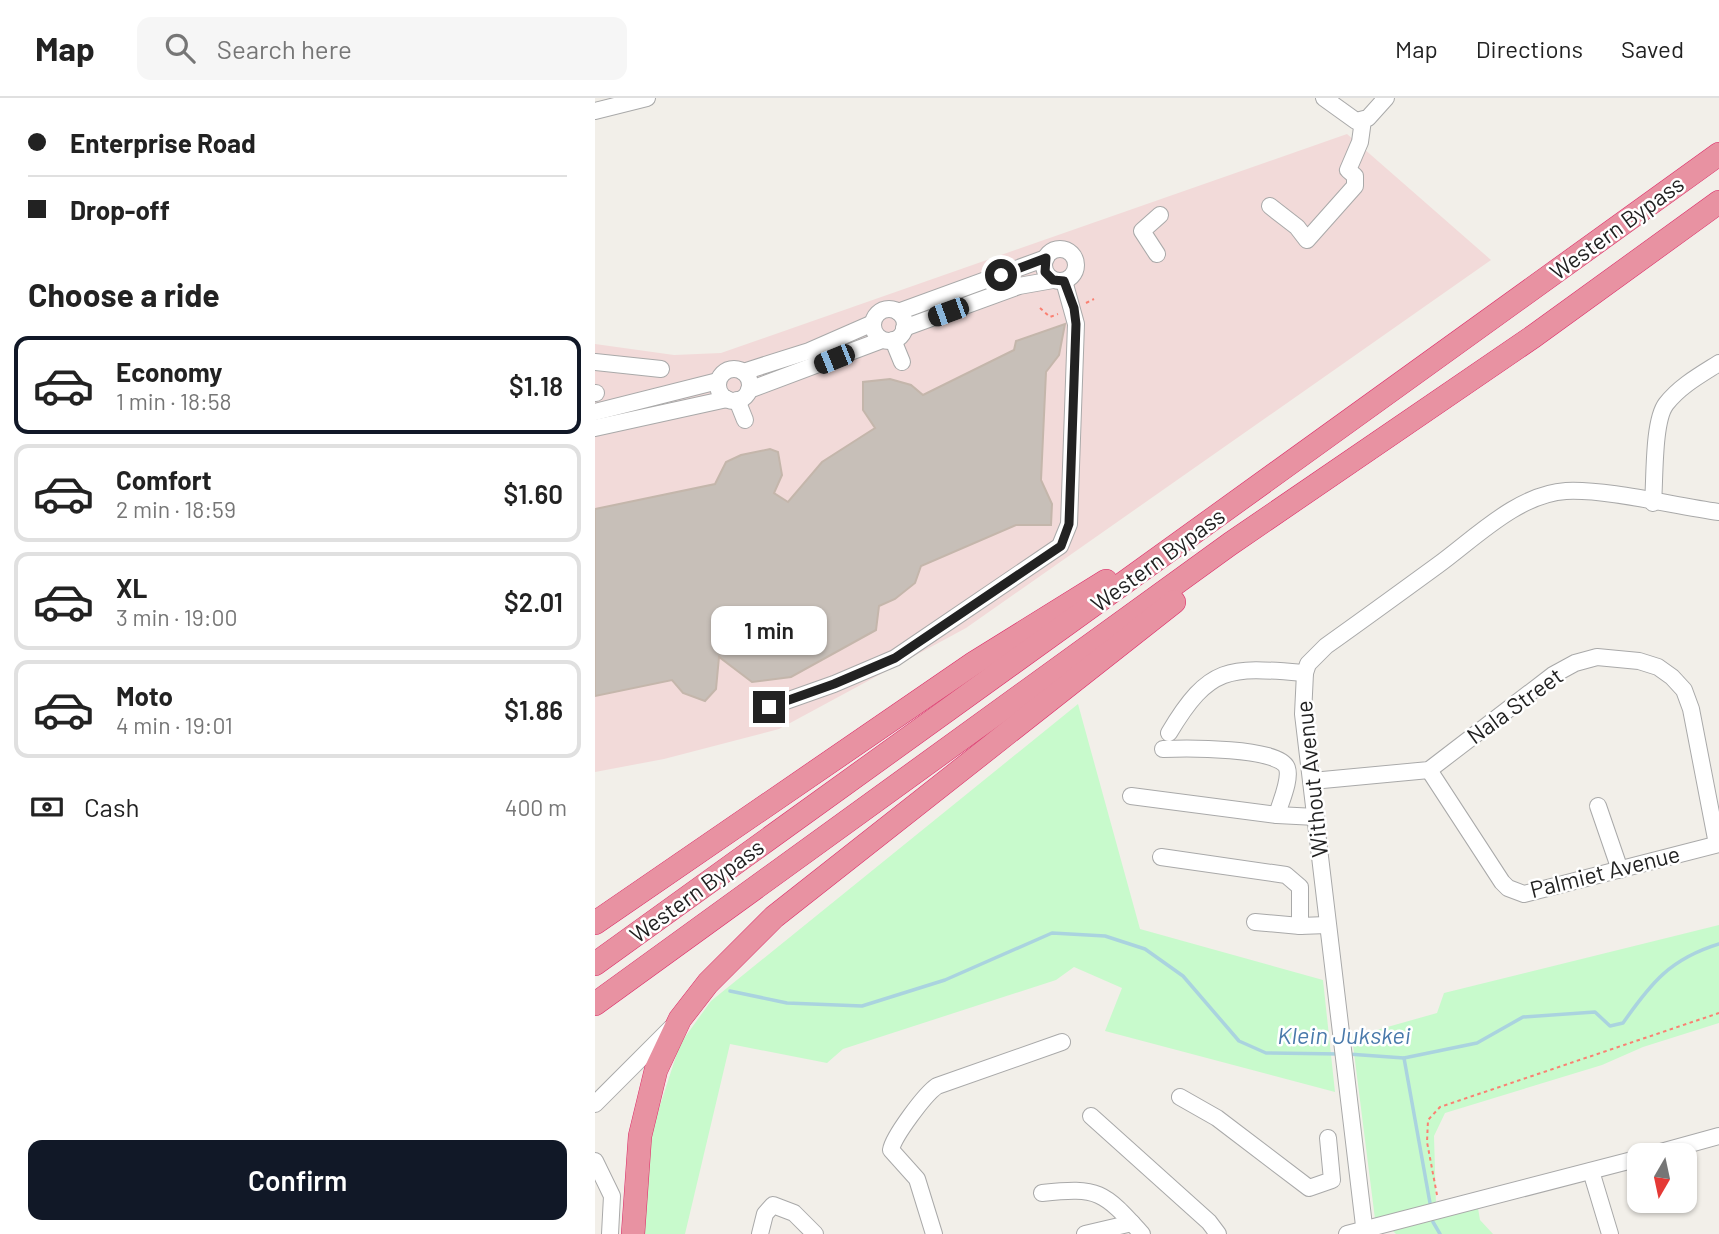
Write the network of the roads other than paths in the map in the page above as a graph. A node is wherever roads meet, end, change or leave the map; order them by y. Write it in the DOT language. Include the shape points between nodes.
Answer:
graph roads {
  1 [pos="646,98"];
  2 [pos="1324,98"];
  3 [pos="1386,98"];
  4 [pos="595,111"];
  5 [pos="1360,121"];
  6 [pos="1719,154"];
  7 [pos="1719,202"];
  8 [pos="1270,206"];
  9 [pos="1160,215"];
  10 [pos="1157,254"];
  11 [pos="1046,258"];
  12 [pos="1058,280"];
  13 [pos="898,312"];
  14 [pos="873,323"];
  15 [pos="904,328"];
  16 [pos="887,340"];
  17 [pos="595,362"];
  18 [pos="902,362"];
  19 [pos="1719,363"];
  20 [pos="661,369"];
  21 [pos="743,372"];
  22 [pos="718,381"];
  23 [pos="738,396"];
  24 [pos="595,412"];
  25 [pos="745,420"];
  26 [pos="595,428"];
  27 [pos="1653,503"];
  28 [pos="1719,512"];
  29 [pos="1224,513"];
  30 [pos="1230,544"];
  31 [pos="1305,673"];
  32 [pos="769,707"];
  33 [pos="1169,733"];
  34 [pos="1163,749"];
  35 [pos="1429,770"];
  36 [pos="1312,781"];
  37 [pos="1131,796"];
  38 [pos="1598,806"];
  39 [pos="1277,815"];
  40 [pos="1316,817"];
  41 [pos="1718,844"];
  42 [pos="1161,857"];
  43 [pos="1620,870"];
  44 [pos="1255,922"];
  45 [pos="595,923"];
  46 [pos="1327,925"];
  47 [pos="1300,926"];
  48 [pos="595,964"];
  49 [pos="595,1004"];
  50 [pos="680,1018"];
  51 [pos="1062,1042"];
  52 [pos="1180,1097"];
  53 [pos="595,1104"];
  54 [pos="1091,1116"];
  55 [pos="1719,1136"];
  56 [pos="1328,1138"];
  57 [pos="1694,1143"];
  58 [pos="595,1161"];
  59 [pos="1627,1161"];
  60 [pos="1591,1171"];
  61 [pos="1356,1175"];
  62 [pos="1332,1180"];
  63 [pos="1042,1193"];
  64 [pos="1137,1228"];
  65 [pos="1365,1232"];
  66 [pos="610,1234"];
  67 [pos="633,1234"];
  68 [pos="760,1234"];
  69 [pos="815,1234"];
  70 [pos="933,1234"];
  71 [pos="1085,1234"];
  72 [pos="1218,1234"];
  73 [pos="1347,1234"];
  74 [pos="1611,1234"];
  1 -- 4 [label="street"];
  2 -- 5 [label="street"];
  3 -- 5 [label="street"];
  5 -- 8 [label="street" via="1360,142 1348,170 1355,176 1355,186 1307,240"];
  6 -- 29 [label="highway, Western Bypass"];
  7 -- 30 [label="highway, Western Bypass" via="1534,336"];
  9 -- 10 [label="street" via="1142,231"];
  11 -- 12 [label="street" via="1045,272"];
  11 -- 12 [label="street" via="1060,249 1073,256 1075,270"];
  11 -- 13 [label="street"];
  12 -- 15 [label="street" via="1019,286"];
  12 -- 32 [label="street" via="1074,308 1076,324 1070,514 1061,546 895,658"];
  13 -- 14 [label="street" via="883,310"];
  13 -- 15 [label="street"];
  14 -- 16 [label="street" via="874,332"];
  14 -- 21 [label="street" via="809,351"];
  15 -- 16 [label="street" via="902,335"];
  16 -- 18 [label="street"];
  16 -- 23 [label="street"];
  17 -- 20 [label="street"];
  19 -- 27 [label="street" via="1687,383 1664,406"];
  21 -- 22 [label="street" via="728,370"];
  21 -- 23 [label="street" via="749,380"];
  22 -- 23 [label="street" via="719,392"];
  22 -- 24 [label="street"];
  23 -- 25 [label="street"];
  23 -- 26 [label="street"];
  27 -- 28 [label="street, Without Avenue"];
  27 -- 31 [label="street, Without Avenue" via="1564,491 1525,503 1326,646"];
  29 -- 45 [label="highway" via="974,663"];
  29 -- 48 [label="highway, Western Bypass"];
  30 -- 49 [label="highway, Western Bypass"];
  30 -- 50 [label="highway" via="1144,626 774,917 723,964"];
  31 -- 33 [label="street" via="1235,671 1196,691"];
  31 -- 36 [label="street, Without Avenue" via="1303,715"];
  34 -- 39 [label="street" via="1209,747 1278,758 1287,767 1287,775"];
  35 -- 36 [label="street"];
  35 -- 41 [label="street, Nala Street" via="1575,663 1597,657 1639,661 1658,667 1684,690"];
  35 -- 43 [label="street, Palmiet Avenue" via="1507,888 1524,894"];
  36 -- 40 [label="street, Without Avenue"];
  37 -- 39 [label="street"];
  38 -- 43 [label="street"];
  39 -- 40 [label="street"];
  40 -- 46 [label="street, Without Avenue"];
  41 -- 43 [label="street, Palmiet Avenue"];
  42 -- 47 [label="street" via="1292,877 1301,894"];
  44 -- 47 [label="street"];
  46 -- 47 [label="street"];
  46 -- 61 [label="street, Without Avenue"];
  50 -- 53 [label="street"];
  50 -- 67 [label="highway" via="646,1105"];
  51 -- 70 [label="street" via="937,1086 924,1097 891,1147 917,1179"];
  52 -- 62 [label="street" via="1217,1118 1309,1188"];
  54 -- 72 [label="street"];
  55 -- 57 [label="street"];
  56 -- 62 [label="street"];
  58 -- 66 [label="street" via="612,1196"];
  59 -- 60 [label="street"];
  60 -- 65 [label="street"];
  60 -- 74 [label="street"];
  61 -- 62 [label="street"];
  61 -- 65 [label="street, Without Avenue"];
  63 -- 64 [label="street" via="1097,1192"];
  64 -- 71 [label="street"];
  65 -- 73 [label="street"];
  68 -- 69 [label="street" via="765,1214 773,1205 787,1208"];
}
